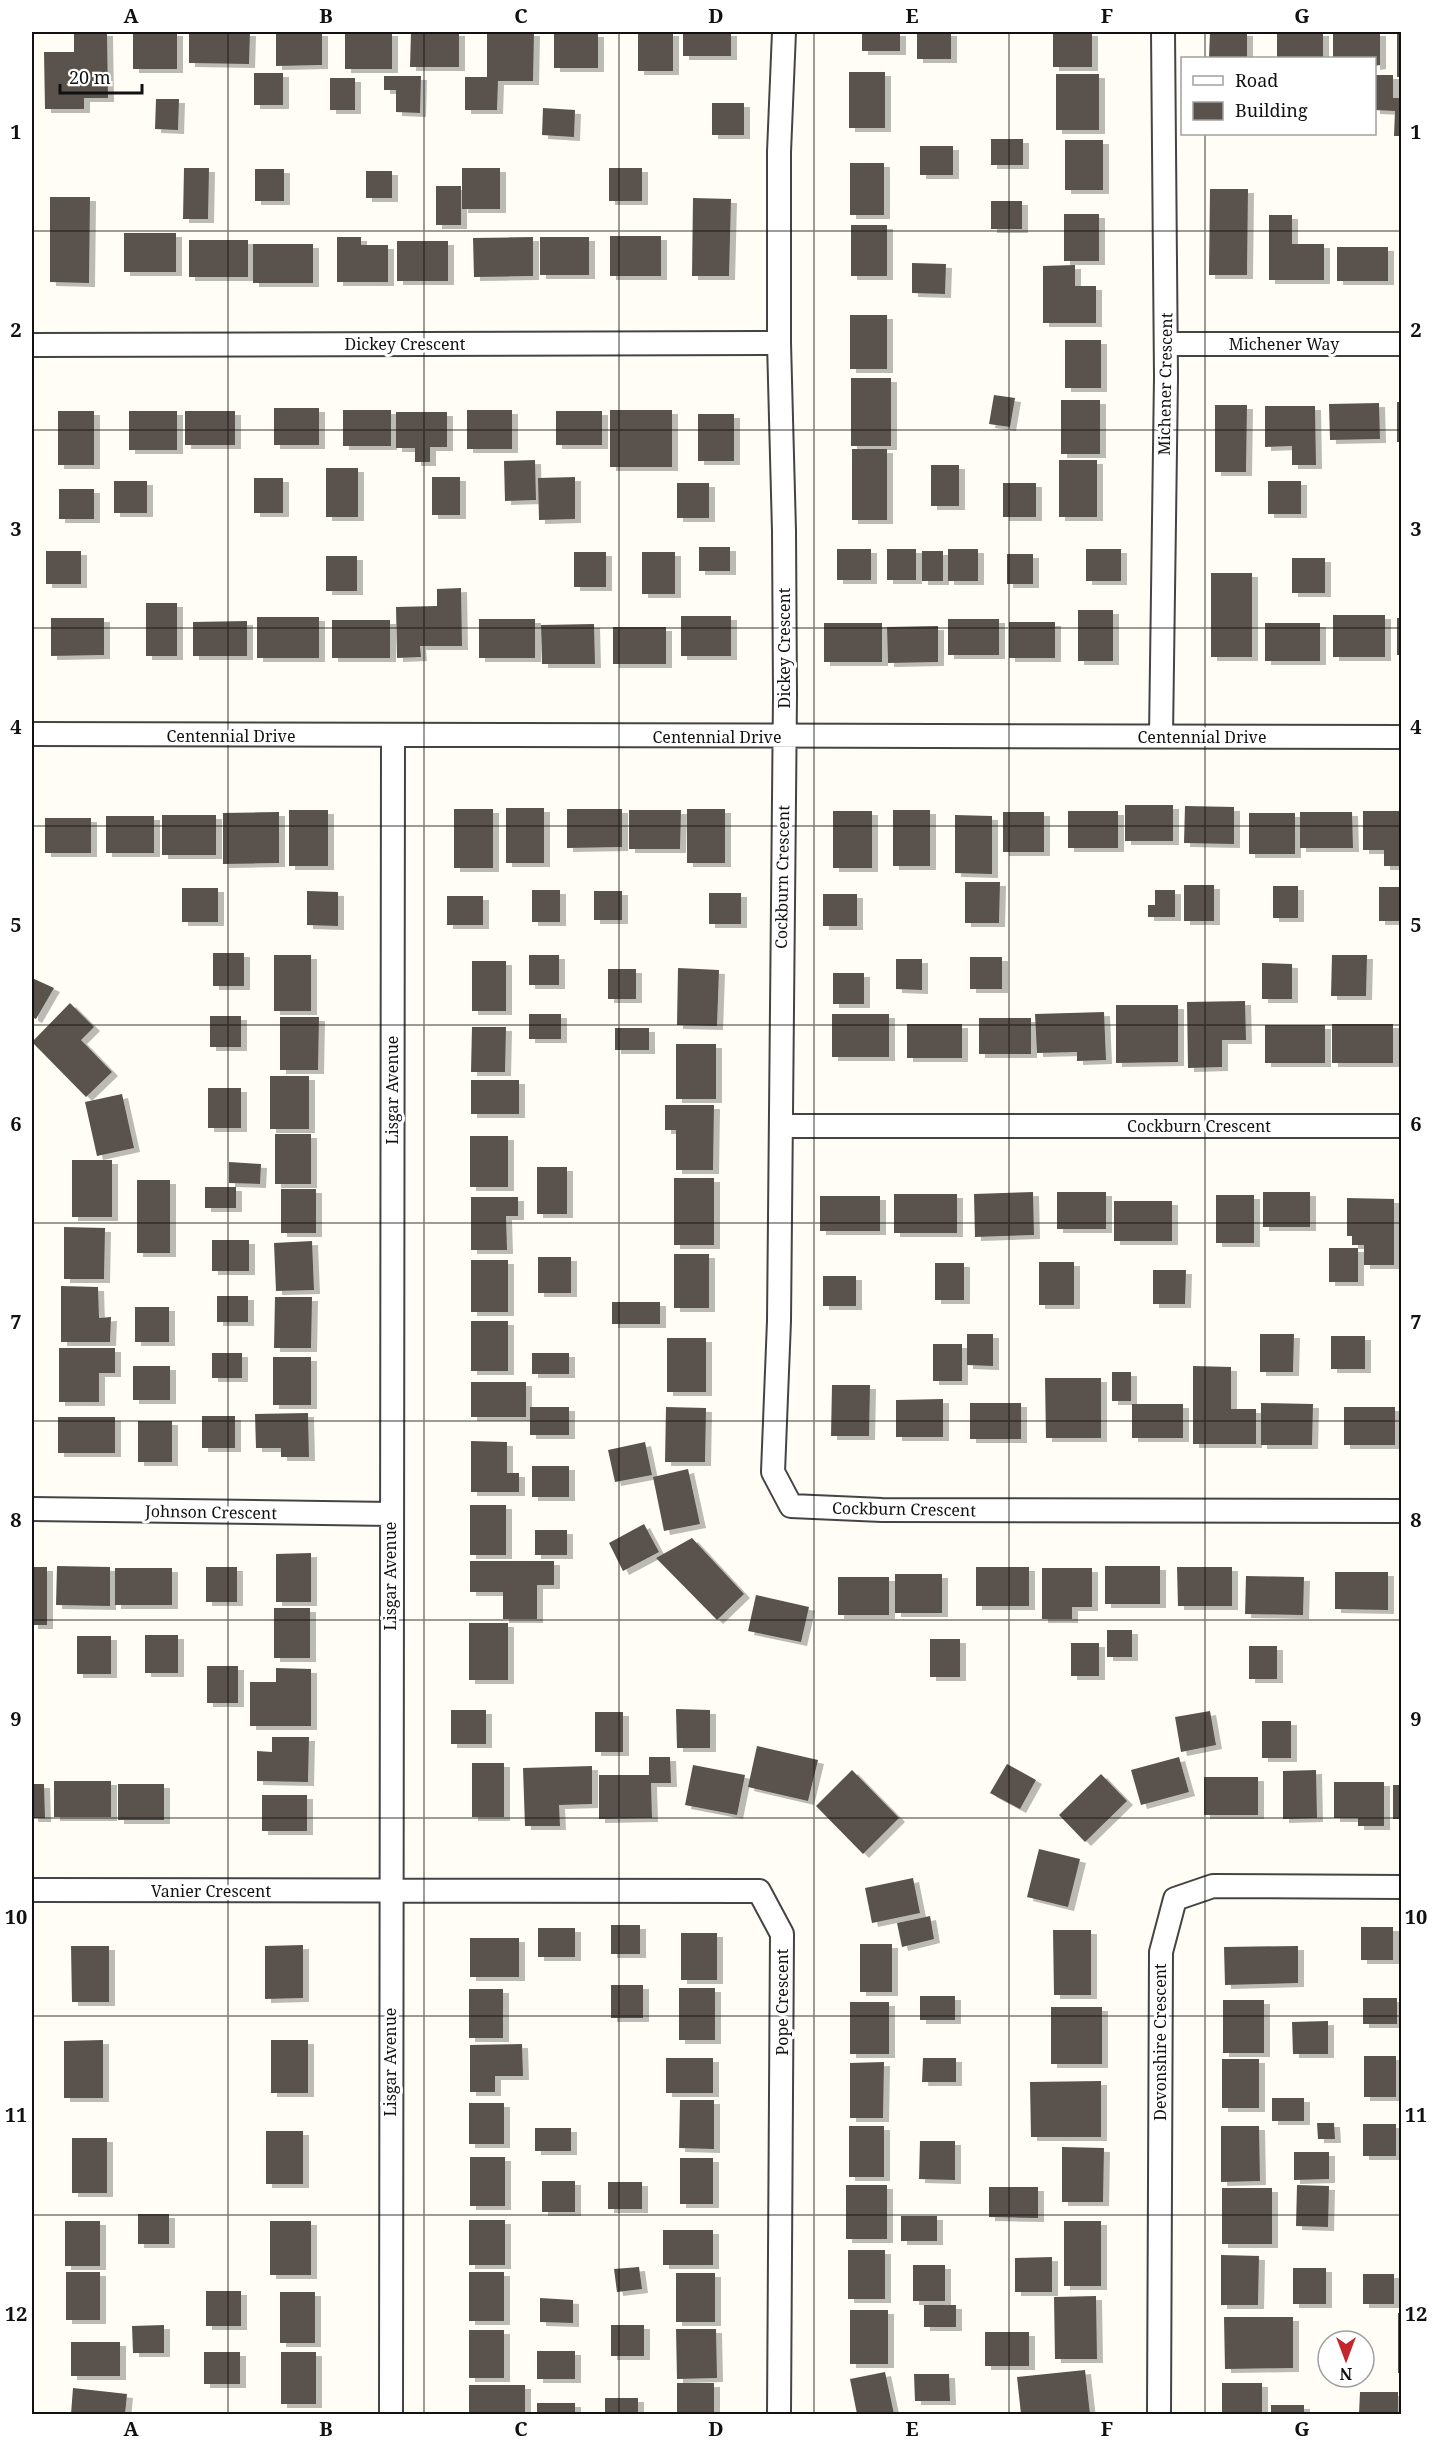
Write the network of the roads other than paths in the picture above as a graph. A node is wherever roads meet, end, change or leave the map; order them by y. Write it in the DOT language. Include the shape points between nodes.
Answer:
graph roads {
  1 [pos="784,32"];
  2 [pos="1162,32"];
  3 [pos="779,343"];
  4 [pos="1166,344"];
  5 [pos="1401,344"];
  6 [pos="32,345"];
  7 [pos="32,734"];
  8 [pos="393,736"];
  9 [pos="1161,736"];
  10 [pos="783,737"];
  11 [pos="1401,737"];
  12 [pos="781,1126"];
  13 [pos="1401,1126"];
  14 [pos="32,1509"];
  15 [pos="1401,1511"];
  16 [pos="391,1514"];
  17 [pos="1401,1887"];
  18 [pos="32,1890"];
  19 [pos="390,1892"];
  20 [pos="391,2415"];
  21 [pos="779,2415"];
  22 [pos="1159,2415"];
  1 -- 3 [label="street, Dickey Crescent" via="779,152"];
  2 -- 4 [label="street, Michener Crescent"];
  3 -- 6 [label="street, Dickey Crescent"];
  3 -- 10 [label="street, Dickey Crescent" via="784,531"];
  4 -- 5 [label="street, Michener Way"];
  4 -- 9 [label="street, Michener Crescent"];
  7 -- 8 [label="street, Centennial Drive"];
  8 -- 10 [label="street, Centennial Drive"];
  8 -- 16 [label="street, Lisgar Avenue"];
  9 -- 10 [label="street, Centennial Drive"];
  9 -- 11 [label="street, Centennial Drive"];
  10 -- 12 [label="street, Cockburn Crescent"];
  12 -- 13 [label="street, Cockburn Crescent"];
  12 -- 15 [label="street, Cockburn Crescent" via="773,1472 791,1506 882,1510"];
  14 -- 16 [label="street, Johnson Crescent"];
  16 -- 19 [label="street, Lisgar Avenue"];
  17 -- 22 [label="street, Devonshire Crescent" via="1214,1886 1175,1899 1161,1952"];
  18 -- 19 [label="street, Vanier Crescent"];
  19 -- 20 [label="street, Lisgar Avenue"];
  19 -- 21 [label="street, Pope Crescent" via="759,1891 782,1934"];
}
